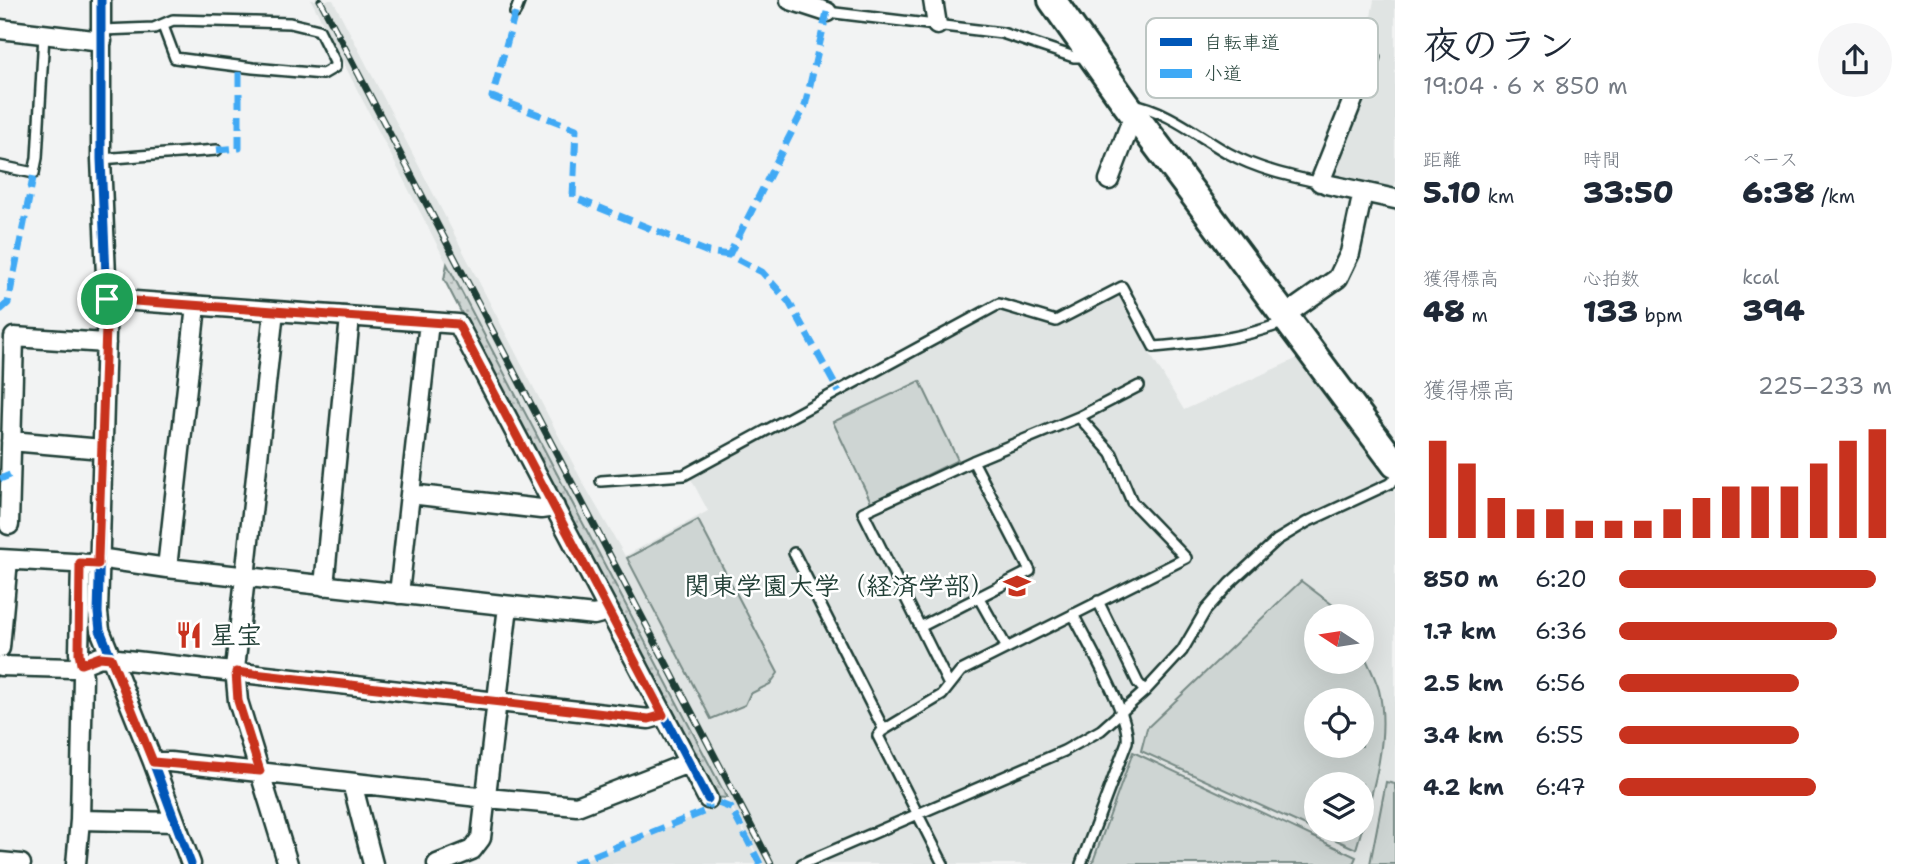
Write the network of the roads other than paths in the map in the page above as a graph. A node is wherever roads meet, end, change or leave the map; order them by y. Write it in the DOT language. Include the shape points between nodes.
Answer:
graph roads {
  1 [pos="102,0"];
  2 [pos="520,0"];
  3 [pos="790,0"];
  4 [pos="933,0"];
  5 [pos="1052,0"];
  6 [pos="827,12"];
  7 [pos="515,13"];
  8 [pos="163,26"];
  9 [pos="937,26"];
  10 [pos="0,29"];
  11 [pos="44,34"];
  12 [pos="102,35"];
  13 [pos="1095,57"];
  14 [pos="1355,98"];
  15 [pos="1130,109"];
  16 [pos="217,150"];
  17 [pos="101,159"];
  18 [pos="0,166"];
  19 [pos="1109,180"];
  20 [pos="1323,183"];
  21 [pos="1363,192"];
  22 [pos="1395,199"];
  23 [pos="107,299"];
  24 [pos="196,306"];
  25 [pos="274,311"];
  26 [pos="350,317"];
  27 [pos="1286,318"];
  28 [pos="429,322"];
  29 [pos="7,336"];
  30 [pos="106,343"];
  31 [pos="1139,386"];
  32 [pos="1079,417"];
  33 [pos="11,441"];
  34 [pos="102,449"];
  35 [pos="973,461"];
  36 [pos="1395,464"];
  37 [pos="1395,479"];
  38 [pos="601,481"];
  39 [pos="410,494"];
  40 [pos="555,507"];
  41 [pos="9,526"];
  42 [pos="794,553"];
  43 [pos="4,559"];
  44 [pos="92,562"];
  45 [pos="167,568"];
  46 [pos="246,577"];
  47 [pos="324,586"];
  48 [pos="399,594"];
  49 [pos="979,598"];
  50 [pos="1098,601"];
  51 [pos="508,606"];
  52 [pos="608,611"];
  53 [pos="1073,614"];
  54 [pos="920,627"];
  55 [pos="0,638"];
  56 [pos="0,648"];
  57 [pos="1007,648"];
  58 [pos="111,658"];
  59 [pos="81,664"];
  60 [pos="0,666"];
  61 [pos="236,672"];
  62 [pos="949,685"];
  63 [pos="1145,691"];
  64 [pos="498,702"];
  65 [pos="1120,712"];
  66 [pos="663,715"];
  67 [pos="884,730"];
  68 [pos="153,762"];
  69 [pos="688,763"];
  70 [pos="260,771"];
  71 [pos="352,783"];
  72 [pos="487,798"];
  73 [pos="708,799"];
  74 [pos="917,813"];
  75 [pos="80,820"];
  76 [pos="175,822"];
  77 [pos="0,862"];
  78 [pos="21,864"];
  79 [pos="76,864"];
  80 [pos="191,864"];
  81 [pos="288,864"];
  82 [pos="373,864"];
  83 [pos="438,864"];
  84 [pos="802,864"];
  85 [pos="943,864"];
  86 [pos="1081,864"];
  1 -- 12 [label="street"];
  2 -- 7 [label="lane"];
  3 -- 6 [label="street"];
  4 -- 9 [label="street"];
  5 -- 13 [label="street"];
  6 -- 9 [label="lane"];
  8 -- 8 [label="lane" via="173,20 311,26 319,30 335,67 323,74 175,58"];
  8 -- 12 [label="lane"];
  9 -- 13 [label="lane" via="1002,33 1074,57"];
  10 -- 11 [label="street"];
  11 -- 12 [label="street"];
  11 -- 18 [label="lane" via="34,173"];
  12 -- 17 [label="street"];
  13 -- 15 [label="street"];
  14 -- 20 [label="street"];
  15 -- 19 [label="street"];
  15 -- 20 [label="lane" via="1150,107 1231,155 1279,174"];
  15 -- 27 [label="street"];
  16 -- 17 [label="lane"];
  17 -- 23 [label="street"];
  20 -- 21 [label="street"];
  21 -- 22 [label="street"];
  21 -- 27 [label="street" via="1350,253 1338,278"];
  23 -- 24 [label="street"];
  23 -- 30 [label="street"];
  24 -- 25 [label="street"];
  24 -- 45 [label="street"];
  25 -- 26 [label="street"];
  25 -- 46 [label="street"];
  26 -- 28 [label="street"];
  26 -- 47 [label="street"];
  27 -- 36 [label="street"];
  27 -- 38 [label="lane" via="1259,332 1223,341 1154,347 1122,287 1056,321 999,304 684,475"];
  28 -- 39 [label="street"];
  28 -- 40 [label="street" via="458,324"];
  29 -- 30 [label="street"];
  29 -- 33 [label="street"];
  30 -- 34 [label="street"];
  31 -- 32 [label="lane"];
  32 -- 35 [label="lane"];
  32 -- 50 [label="lane" via="1112,454 1132,502 1186,558"];
  33 -- 34 [label="street"];
  33 -- 41 [label="street"];
  34 -- 44 [label="street"];
  35 -- 49 [label="lane" via="1030,571"];
  35 -- 54 [label="lane" via="863,512"];
  37 -- 63 [label="lane" via="1277,540 1206,610 1182,651"];
  39 -- 40 [label="street"];
  39 -- 48 [label="street"];
  40 -- 52 [label="street"];
  42 -- 67 [label="lane"];
  43 -- 44 [label="street"];
  43 -- 55 [label="street"];
  44 -- 45 [label="street"];
  44 -- 58 [label="street" via="100,630"];
  44 -- 59 [label="street"];
  45 -- 46 [label="street"];
  46 -- 47 [label="street"];
  46 -- 61 [label="street"];
  47 -- 48 [label="street"];
  48 -- 51 [label="street"];
  49 -- 54 [label="lane"];
  49 -- 57 [label="lane"];
  50 -- 53 [label="lane"];
  50 -- 63 [label="lane"];
  51 -- 52 [label="street" via="594,615"];
  51 -- 64 [label="street"];
  52 -- 66 [label="street"];
  53 -- 57 [label="lane"];
  53 -- 65 [label="lane"];
  54 -- 62 [label="lane"];
  55 -- 56 [label="street"];
  57 -- 62 [label="lane" via="961,671"];
  58 -- 59 [label="street"];
  58 -- 61 [label="street"];
  58 -- 68 [label="street"];
  59 -- 60 [label="street" via="72,668"];
  59 -- 75 [label="street"];
  61 -- 64 [label="street"];
  61 -- 70 [label="street" via="238,701"];
  62 -- 67 [label="lane" via="943,695"];
  63 -- 65 [label="lane"];
  64 -- 66 [label="street" via="649,719"];
  64 -- 72 [label="street"];
  65 -- 74 [label="lane" via="1101,730 1064,751"];
  65 -- 86 [label="lane" via="1129,732 1127,742"];
  66 -- 69 [label="street"];
  67 -- 74 [label="lane" via="878,736"];
  68 -- 70 [label="street"];
  68 -- 76 [label="street"];
  69 -- 72 [label="street" via="578,806"];
  69 -- 73 [label="street"];
  70 -- 71 [label="street"];
  70 -- 81 [label="street"];
  71 -- 72 [label="street"];
  71 -- 82 [label="street"];
  72 -- 83 [label="street" via="477,846"];
  74 -- 84 [label="lane"];
  74 -- 85 [label="lane"];
  75 -- 76 [label="street"];
  75 -- 79 [label="street"];
  76 -- 80 [label="street"];
  77 -- 78 [label="street"];
}
